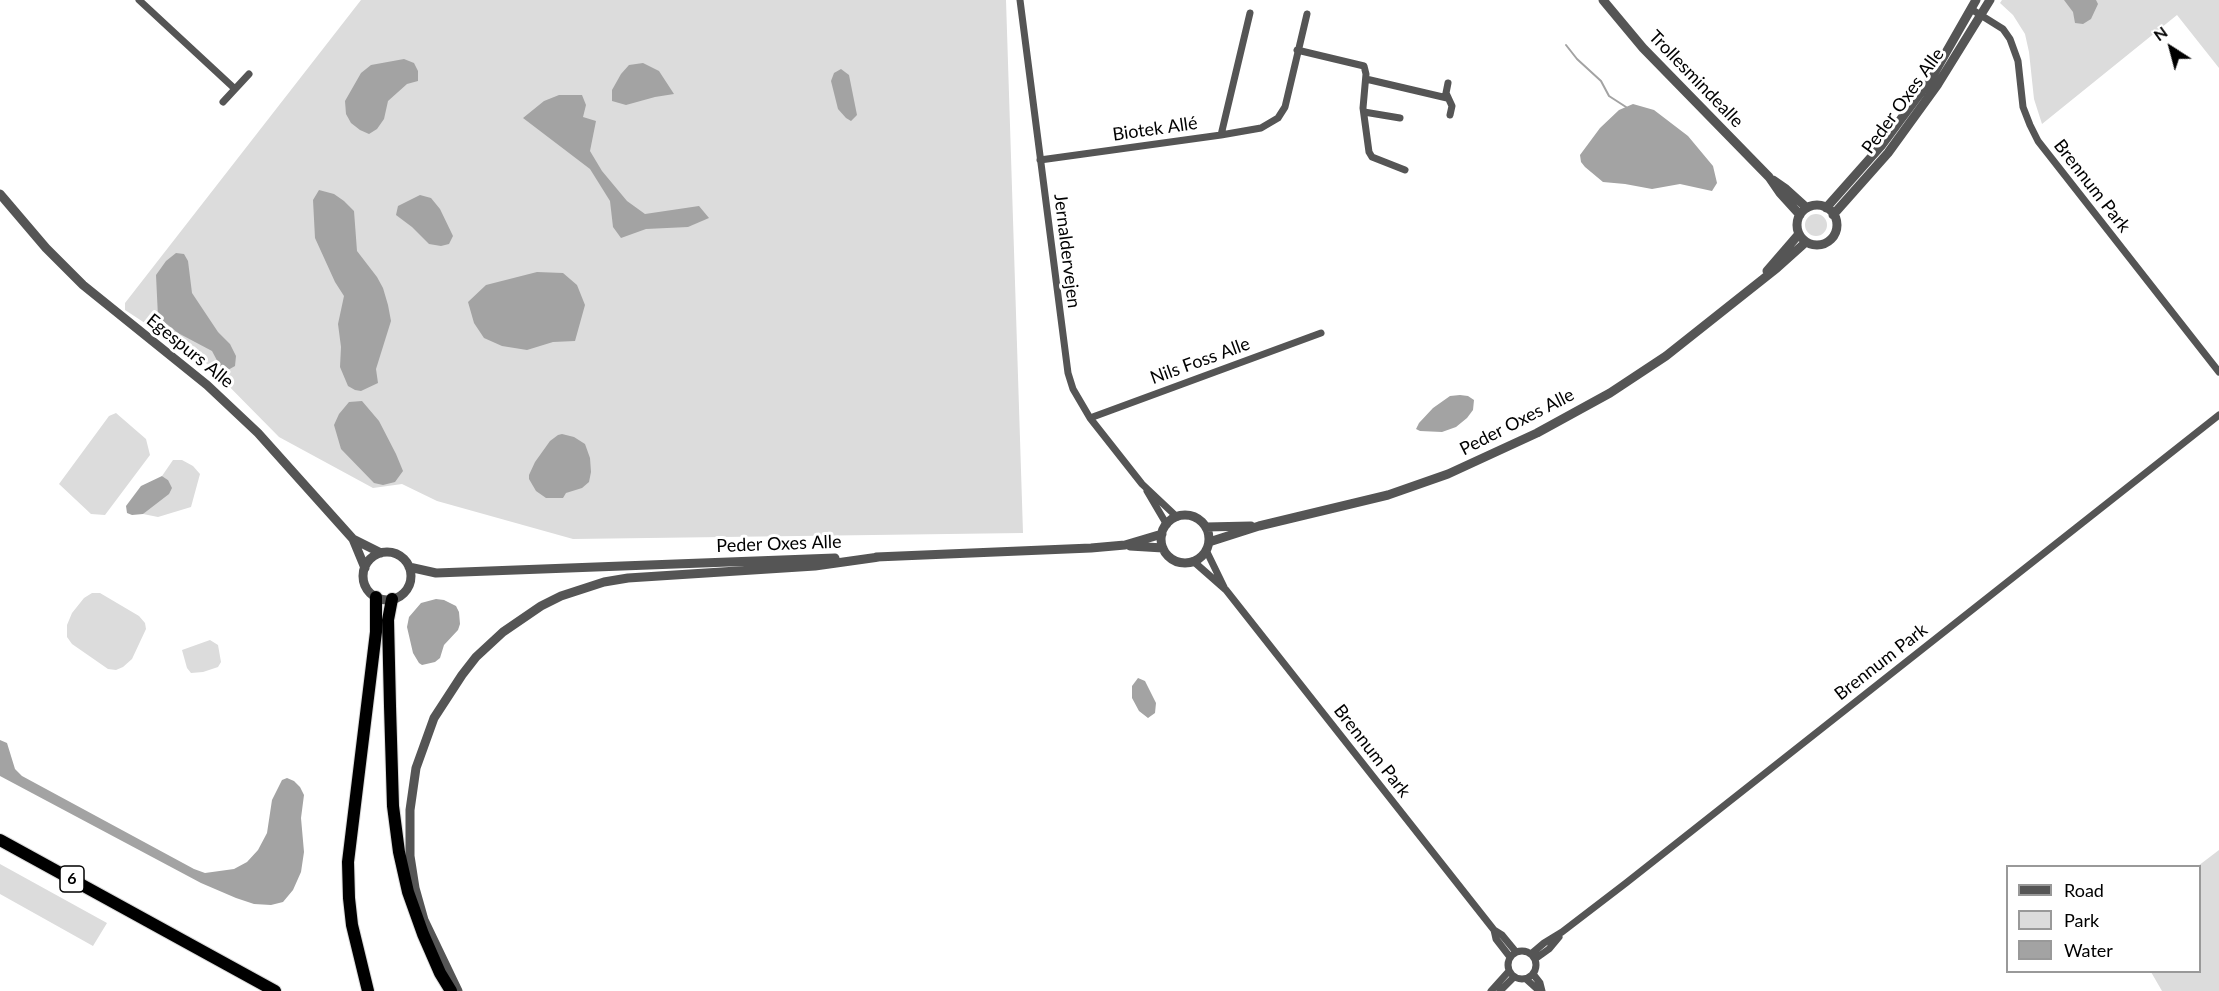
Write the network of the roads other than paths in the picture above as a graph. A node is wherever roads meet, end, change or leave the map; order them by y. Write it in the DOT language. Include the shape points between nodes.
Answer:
graph roads {
  1 [pos="139,0"];
  2 [pos="1020,0"];
  3 [pos="1603,0"];
  4 [pos="1990,0"];
  5 [pos="1974,5"];
  6 [pos="1250,13"];
  7 [pos="1307,14"];
  8 [pos="1982,15"];
  9 [pos="1297,50"];
  10 [pos="249,74"];
  11 [pos="1366,79"];
  12 [pos="1448,83"];
  13 [pos="235,88"];
  14 [pos="1448,98"];
  15 [pos="223,102"];
  16 [pos="1364,112"];
  17 [pos="1450,115"];
  18 [pos="1400,118"];
  19 [pos="1221,135"];
  20 [pos="1040,160"];
  21 [pos="1405,170"];
  22 [pos="0,194"];
  23 [pos="1830,211"];
  24 [pos="1804,212"];
  25 [pos="1803,238"];
  26 [pos="1321,333"];
  27 [pos="2219,372"];
  28 [pos="2219,415"];
  29 [pos="1090,418"];
  30 [pos="1142,484"];
  31 [pos="1177,517"];
  32 [pos="1167,525"];
  33 [pos="1259,526"];
  34 [pos="1206,527"];
  35 [pos="1162,534"];
  36 [pos="353,539"];
  37 [pos="1125,545"];
  38 [pos="1207,546"];
  39 [pos="1163,548"];
  40 [pos="381,553"];
  41 [pos="879,557"];
  42 [pos="1193,561"];
  43 [pos="409,567"];
  44 [pos="365,568"];
  45 [pos="436,573"];
  46 [pos="411,581"];
  47 [pos="1226,590"];
  48 [pos="376,597"];
  49 [pos="392,599"];
  50 [pos="0,840"];
  51 [pos="1513,955"];
  52 [pos="1533,956"];
  53 [pos="1511,974"];
  54 [pos="1533,974"];
  55 [pos="1526,979"];
  56 [pos="1542,990"];
  57 [pos="274,991"];
  58 [pos="368,991"];
  59 [pos="451,991"];
  60 [pos="458,991"];
  61 [pos="1491,991"];
  62 [pos="1500,991"];
  1 -- 13 [label="street"];
  2 -- 20 [label="street, Jernaldervejen"];
  3 -- 24 [label="street, Trollesmindealle" via="1780,193"];
  4 -- 8 [label="street, Peder Oxes Alle"];
  5 -- 8 [label="street, Brennum Park"];
  5 -- 23 [label="street, Peder Oxes Alle" via="1932,77"];
  6 -- 19 [label="street, Biotek Allé"];
  7 -- 9 [label="street"];
  8 -- 23 [label="street, Peder Oxes Alle" via="1888,153"];
  8 -- 27 [label="street, Brennum Park" via="2003,29 2015,48 2024,106 2038,141"];
  9 -- 11 [label="street" via="1362,65"];
  9 -- 19 [label="street" via="1285,107 1278,117 1262,128"];
  10 -- 13 [label="street"];
  11 -- 14 [label="street"];
  11 -- 16 [label="street"];
  12 -- 14 [label="street"];
  13 -- 15 [label="street"];
  14 -- 17 [label="street" via="1452,106"];
  16 -- 18 [label="street"];
  16 -- 21 [label="street" via="1372,157"];
  19 -- 20 [label="street, Biotek Allé"];
  20 -- 29 [label="street, Jernaldervejen" via="1068,373"];
  22 -- 36 [label="street, Egespurs Alle" via="83,285 249,424"];
  23 -- 24 [label="street" via="1813,206"];
  23 -- 25 [label="street" via="1836,226 1833,237 1817,245"];
  24 -- 25 [label="street" via="1798,221"];
  25 -- 33 [label="street, Peder Oxes Alle" via="1758,282 1666,356 1610,393 1507,448 1388,495"];
  26 -- 29 [label="street, Nils Foss Alle"];
  28 -- 52 [label="street, Brennum Park" via="1544,943"];
  29 -- 30 [label="street, Jernaldervejen"];
  30 -- 31 [label="street, Jernaldervejen"];
  30 -- 32 [label="street, Jernaldervejen"];
  31 -- 32 [label="street"];
  31 -- 34 [label="street" via="1194,517"];
  32 -- 35 [label="street"];
  33 -- 34 [label="street, Peder Oxes Alle"];
  33 -- 38 [label="street, Peder Oxes Alle"];
  34 -- 38 [label="street"];
  35 -- 37 [label="street, Peder Oxes Alle"];
  35 -- 39 [label="street"];
  36 -- 40 [label="street, Egespurs Alle"];
  36 -- 44 [label="street, Egespurs Alle"];
  37 -- 39 [label="street, Peder Oxes Alle"];
  37 -- 41 [label="street, Peder Oxes Alle"];
  38 -- 42 [label="street"];
  38 -- 47 [label="street, Brennum Park"];
  39 -- 42 [label="street" via="1176,560"];
  40 -- 43 [label="street" via="398,555"];
  40 -- 44 [label="street"];
  41 -- 45 [label="street, Peder Oxes Alle"];
  41 -- 60 [label="street" via="815,566 604,582 541,606 503,632 476,657 434,718 416,768 410,810 415,888 424,920"];
  42 -- 47 [label="street, Brennum Park"];
  43 -- 45 [label="street, Peder Oxes Alle"];
  43 -- 46 [label="street"];
  44 -- 48 [label="street" via="365,584"];
  45 -- 46 [label="street, Peder Oxes Alle"];
  46 -- 49 [label="street" via="404,593"];
  47 -- 51 [label="street, Brennum Park" via="1494,930 1502,935"];
  48 -- 49 [label="street"];
  48 -- 58 [label="highway" via="376,632 348,862 352,925"];
  49 -- 59 [label="highway" via="388,620 390,706 393,806 399,852 423,934"];
  50 -- 57 [label="highway, 6"];
  51 -- 52 [label="street" via="1525,951"];
  51 -- 53 [label="street"];
  52 -- 54 [label="street"];
  53 -- 55 [label="street"];
  53 -- 61 [label="street"];
  53 -- 62 [label="street"];
  54 -- 55 [label="street"];
  54 -- 56 [label="street"];
  55 -- 56 [label="street"];
}
